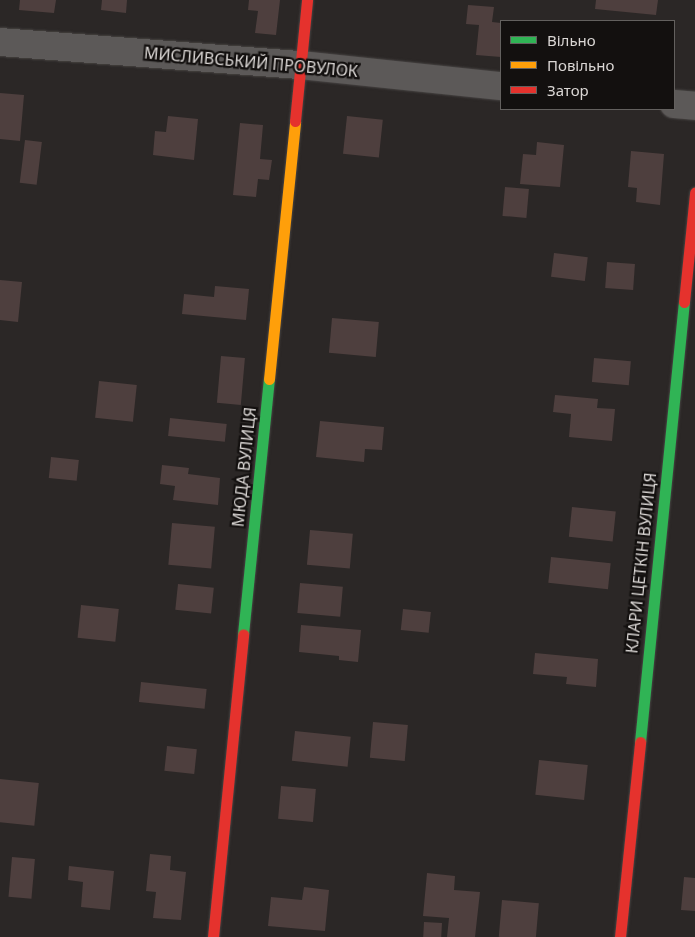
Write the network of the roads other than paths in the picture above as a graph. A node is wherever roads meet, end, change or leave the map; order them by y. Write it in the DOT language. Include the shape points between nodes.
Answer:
graph roads {
  1 [pos="307,0"];
  2 [pos="0,42"];
  3 [pos="300,65"];
  4 [pos="500,86"];
  5 [pos="675,104"];
  6 [pos="695,106"];
  7 [pos="695,193"];
  8 [pos="213,937"];
  9 [pos="620,937"];
  1 -- 3 [label="street, МЮДА ВУЛИЦЯ"];
  2 -- 3 [label="street, МИСЛИВСЬКИЙ ПРОВУЛОК"];
  3 -- 4 [label="street, МИСЛИВСЬКИЙ ПРОВУЛОК"];
  3 -- 8 [label="street, МЮДА ВУЛИЦЯ"];
  5 -- 6 [label="street"];
  7 -- 9 [label="street, КЛАРИ ЦЕТКІН ВУЛИЦЯ"];
}
